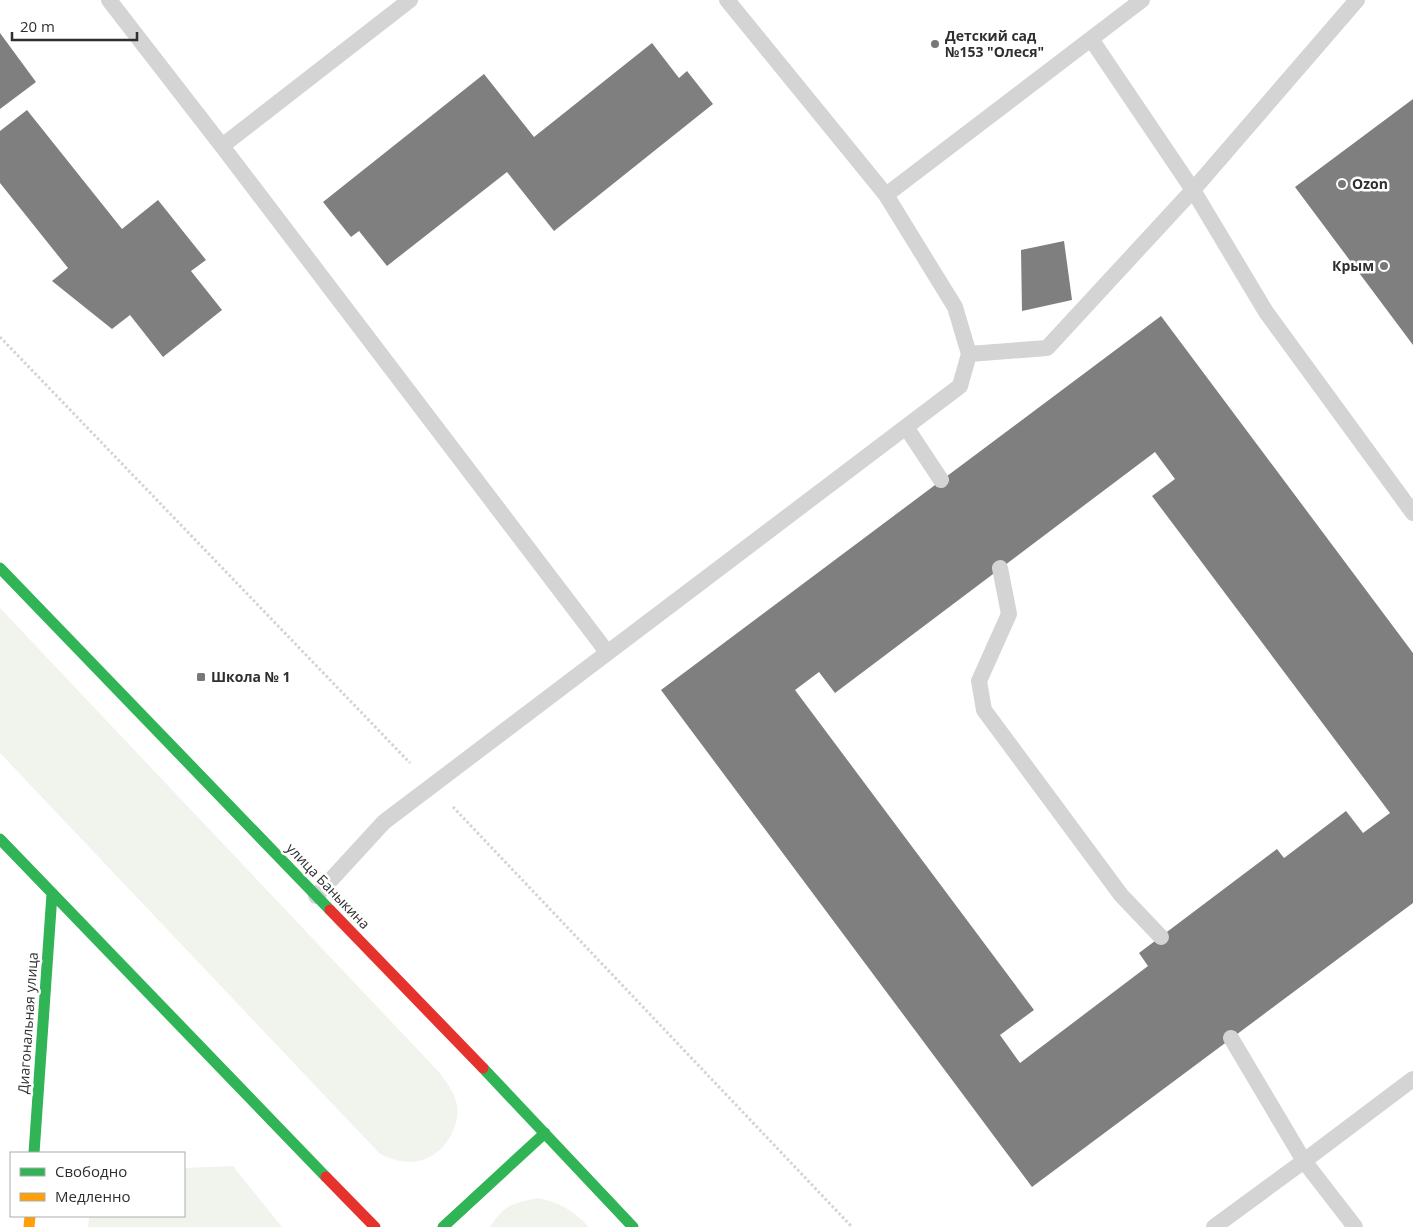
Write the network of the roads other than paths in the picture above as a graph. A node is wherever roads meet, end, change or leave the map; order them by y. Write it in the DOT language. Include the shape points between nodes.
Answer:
graph roads {
  1 [pos="109,0"];
  2 [pos="410,0"];
  3 [pos="727,0"];
  4 [pos="1142,0"];
  5 [pos="1357,0"];
  6 [pos="1091,38"];
  7 [pos="222,146"];
  8 [pos="1193,190"];
  9 [pos="886,195"];
  10 [pos="969,354"];
  11 [pos="906,426"];
  12 [pos="941,480"];
  13 [pos="1413,513"];
  14 [pos="0,568"];
  15 [pos="1000,568"];
  16 [pos="607,652"];
  17 [pos="0,839"];
  18 [pos="52,894"];
  19 [pos="316,896"];
  20 [pos="1161,936"];
  21 [pos="1231,1038"];
  22 [pos="1413,1079"];
  23 [pos="545,1133"];
  24 [pos="34,1152"];
  25 [pos="1304,1161"];
  26 [pos="375,1227"];
  27 [pos="443,1227"];
  28 [pos="633,1227"];
  29 [pos="1214,1227"];
  30 [pos="1355,1227"];
  1 -- 7 [label="lane"];
  2 -- 7 [label="lane"];
  3 -- 9 [label="lane"];
  4 -- 6 [label="lane"];
  5 -- 8 [label="lane"];
  6 -- 8 [label="lane"];
  6 -- 9 [label="lane"];
  7 -- 16 [label="lane"];
  8 -- 10 [label="lane" via="1047,348"];
  8 -- 13 [label="lane" via="1266,312"];
  9 -- 10 [label="lane" via="955,307"];
  10 -- 11 [label="lane" via="960,386"];
  11 -- 12 [label="lane"];
  11 -- 16 [label="lane"];
  14 -- 19 [label="main road, улица Баныкина"];
  15 -- 20 [label="lane" via="1009,614 979,681 984,710 1121,895"];
  16 -- 19 [label="lane" via="384,822"];
  17 -- 18 [label="main road"];
  18 -- 24 [label="main road, Диагональная улица"];
  18 -- 26 [label="main road"];
  19 -- 23 [label="main road, улица Баныкина"];
  21 -- 25 [label="lane"];
  22 -- 25 [label="lane"];
  23 -- 27 [label="main road"];
  23 -- 28 [label="main road, улица Баныкина"];
  25 -- 29 [label="lane"];
  25 -- 30 [label="lane"];
}
